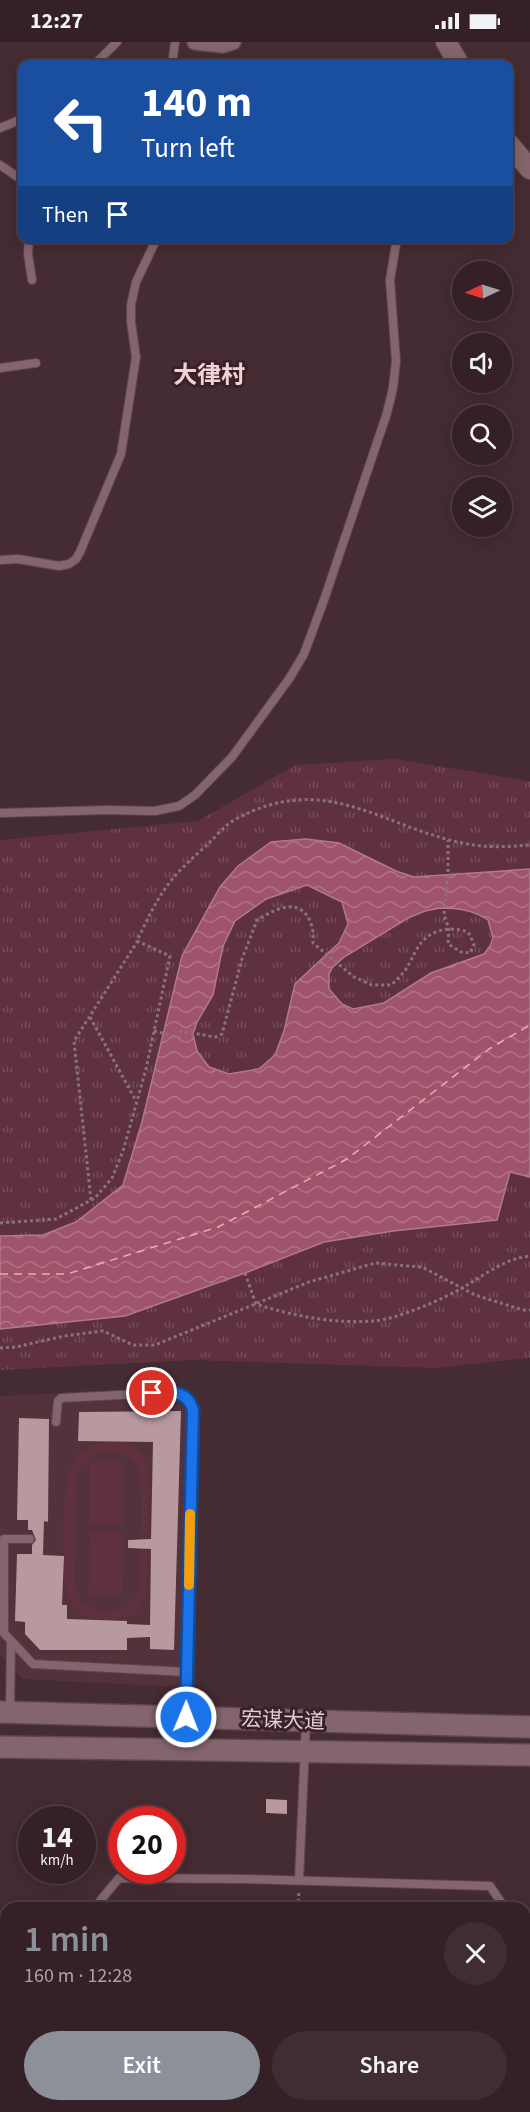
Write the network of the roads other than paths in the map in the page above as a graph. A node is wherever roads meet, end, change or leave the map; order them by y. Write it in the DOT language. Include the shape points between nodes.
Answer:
graph roads {
  1 [pos="117,42"];
  2 [pos="175,42"];
  3 [pos="195,42"];
  4 [pos="233,42"];
  5 [pos="446,42"];
  6 [pos="99,60"];
  7 [pos="173,60"];
  8 [pos="457,60"];
  9 [pos="18,121"];
  10 [pos="0,128"];
  11 [pos="513,149"];
  12 [pos="0,165"];
  13 [pos="530,169"];
  14 [pos="18,177"];
  15 [pos="29,243"];
  16 [pos="155,243"];
  17 [pos="396,243"];
  18 [pos="32,280"];
  19 [pos="36,363"];
  20 [pos="0,368"];
  21 [pos="0,560"];
  22 [pos="0,813"];
  23 [pos="56,1422"];
  24 [pos="30,1539"];
  25 [pos="11,1641"];
  26 [pos="187,1672"];
  27 [pos="5,1712"];
  28 [pos="186,1717"];
  29 [pos="306,1720"];
  30 [pos="530,1727"];
  31 [pos="0,1747"];
  32 [pos="304,1750"];
  33 [pos="530,1755"];
  34 [pos="299,1880"];
  35 [pos="100,1902"];
  36 [pos="501,1902"];
  1 -- 6 [label="lane"];
  2 -- 7 [label="lane"];
  3 -- 4 [label="street"];
  5 -- 8 [label="street"];
  9 -- 10 [label="lane"];
  11 -- 13 [label="street"];
  12 -- 14 [label="lane"];
  15 -- 18 [label="lane"];
  16 -- 21 [label="lane" via="136,282 131,305 136,357 121,454 80,552 69,564 59,566"];
  17 -- 22 [label="lane" via="390,280 395,352 387,413 324,600 304,654 289,679 232,757 179,806 155,812"];
  19 -- 20 [label="lane"];
  23 -- 26 [label="lane" via="61,1398 178,1392 191,1403"];
  24 -- 25 [label="lane" via="4,1539 4,1634"];
  25 -- 26 [label="lane" via="33,1664"];
  25 -- 27 [label="lane"];
  26 -- 28 [label="lane"];
  27 -- 28 [label="main road, 宏谋大道"];
  28 -- 29 [label="main road, 宏谋大道"];
  29 -- 30 [label="main road, 宏谋大道"];
  29 -- 32 [label="lane"];
  31 -- 32 [label="main road, 宏谋大道"];
  32 -- 33 [label="main road, 宏谋大道"];
  32 -- 34 [label="lane"];
  34 -- 35 [label="lane" via="119,1878"];
  34 -- 36 [label="lane" via="490,1886"];
}
